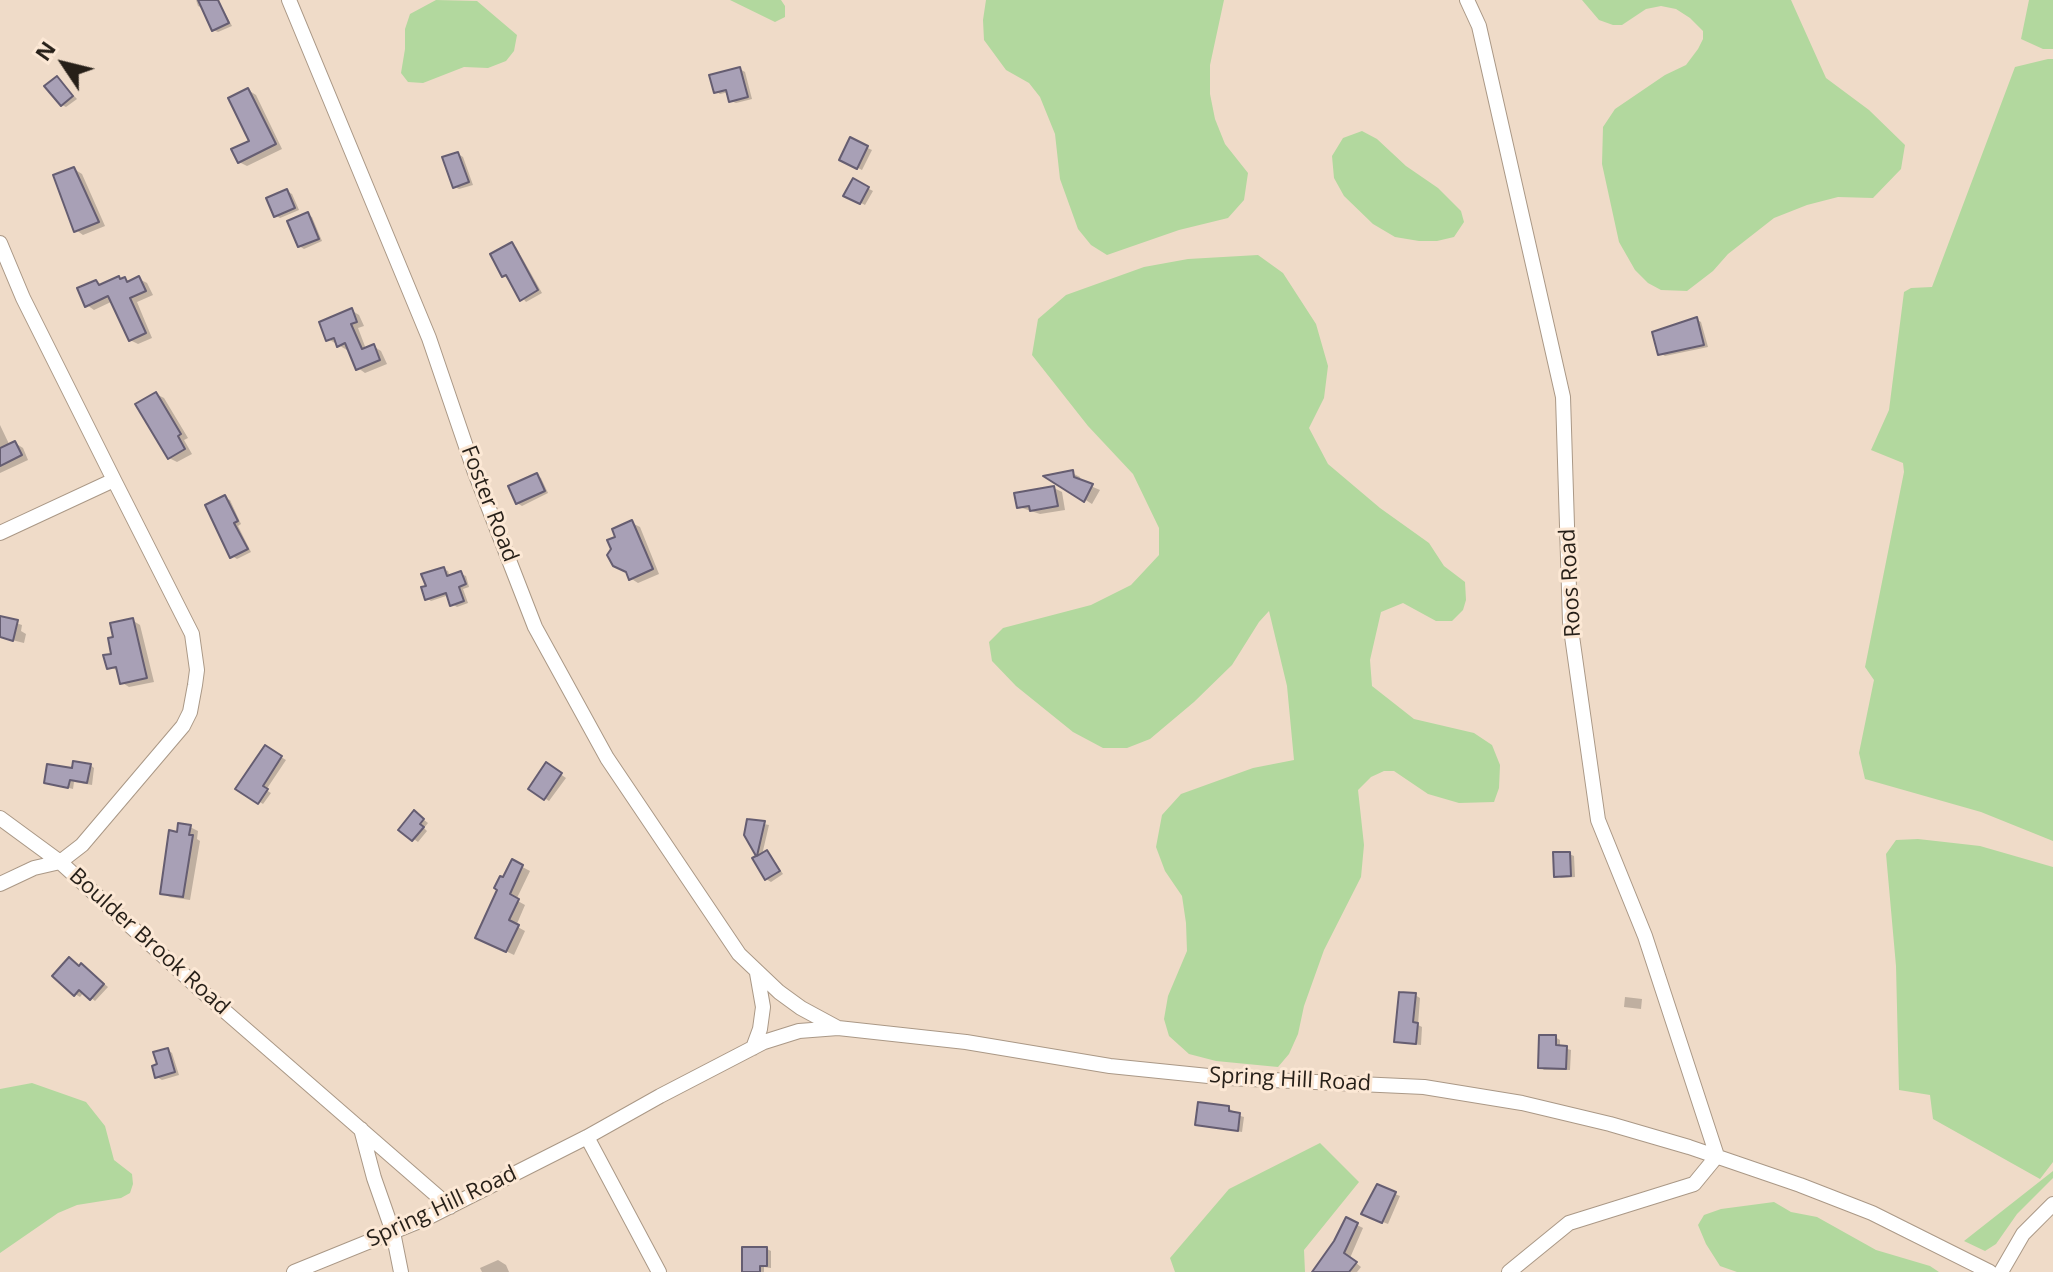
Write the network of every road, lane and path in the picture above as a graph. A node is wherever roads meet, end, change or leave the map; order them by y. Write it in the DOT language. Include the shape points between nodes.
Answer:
graph roads {
  1 [pos="289,0"];
  2 [pos="1467,0"];
  3 [pos="0,243"];
  4 [pos="114,480"];
  5 [pos="0,533"];
  6 [pos="0,818"];
  7 [pos="60,862"];
  8 [pos="0,884"];
  9 [pos="757,973"];
  10 [pos="838,1028"];
  11 [pos="753,1048"];
  12 [pos="361,1129"];
  13 [pos="587,1137"];
  14 [pos="1717,1156"];
  15 [pos="2053,1204"];
  16 [pos="450,1207"];
  17 [pos="393,1232"];
  18 [pos="294,1272"];
  19 [pos="401,1272"];
  20 [pos="659,1272"];
  21 [pos="1509,1272"];
  22 [pos="1990,1272"];
  23 [pos="2001,1272"];
  1 -- 9 [label="street, Foster Road" via="429,338 535,627 607,758"];
  2 -- 14 [label="street, Roos Road" via="1479,26 1563,397 1570,622 1598,820 1645,936"];
  3 -- 4 [label="street, Boulder Brook Road"];
  4 -- 5 [label="street"];
  4 -- 7 [label="street, Boulder Brook Road" via="192,634 195,685 190,712 178,733 82,845"];
  6 -- 7 [label="street"];
  7 -- 8 [label="street"];
  7 -- 12 [label="street, Boulder Brook Road"];
  9 -- 10 [label="street, Foster Road" via="801,1008"];
  9 -- 11 [label="street" via="763,1007"];
  10 -- 11 [label="street, Spring Hill Road" via="799,1031"];
  10 -- 14 [label="street, Spring Hill Road" via="1228,1078 1424,1087 1522,1103"];
  11 -- 13 [label="street, Spring Hill Road"];
  12 -- 16 [label="street, Boulder Brook Road"];
  12 -- 17 [label="street"];
  13 -- 16 [label="street, Spring Hill Road"];
  13 -- 20 [label="street"];
  14 -- 21 [label="street" via="1694,1184 1569,1223"];
  14 -- 22 [label="street, Spring Hill Road" via="1872,1213"];
  15 -- 23 [label="street" via="2023,1234"];
  16 -- 17 [label="street, Spring Hill Road"];
  17 -- 18 [label="street, Spring Hill Road"];
  17 -- 19 [label="street"];
}
